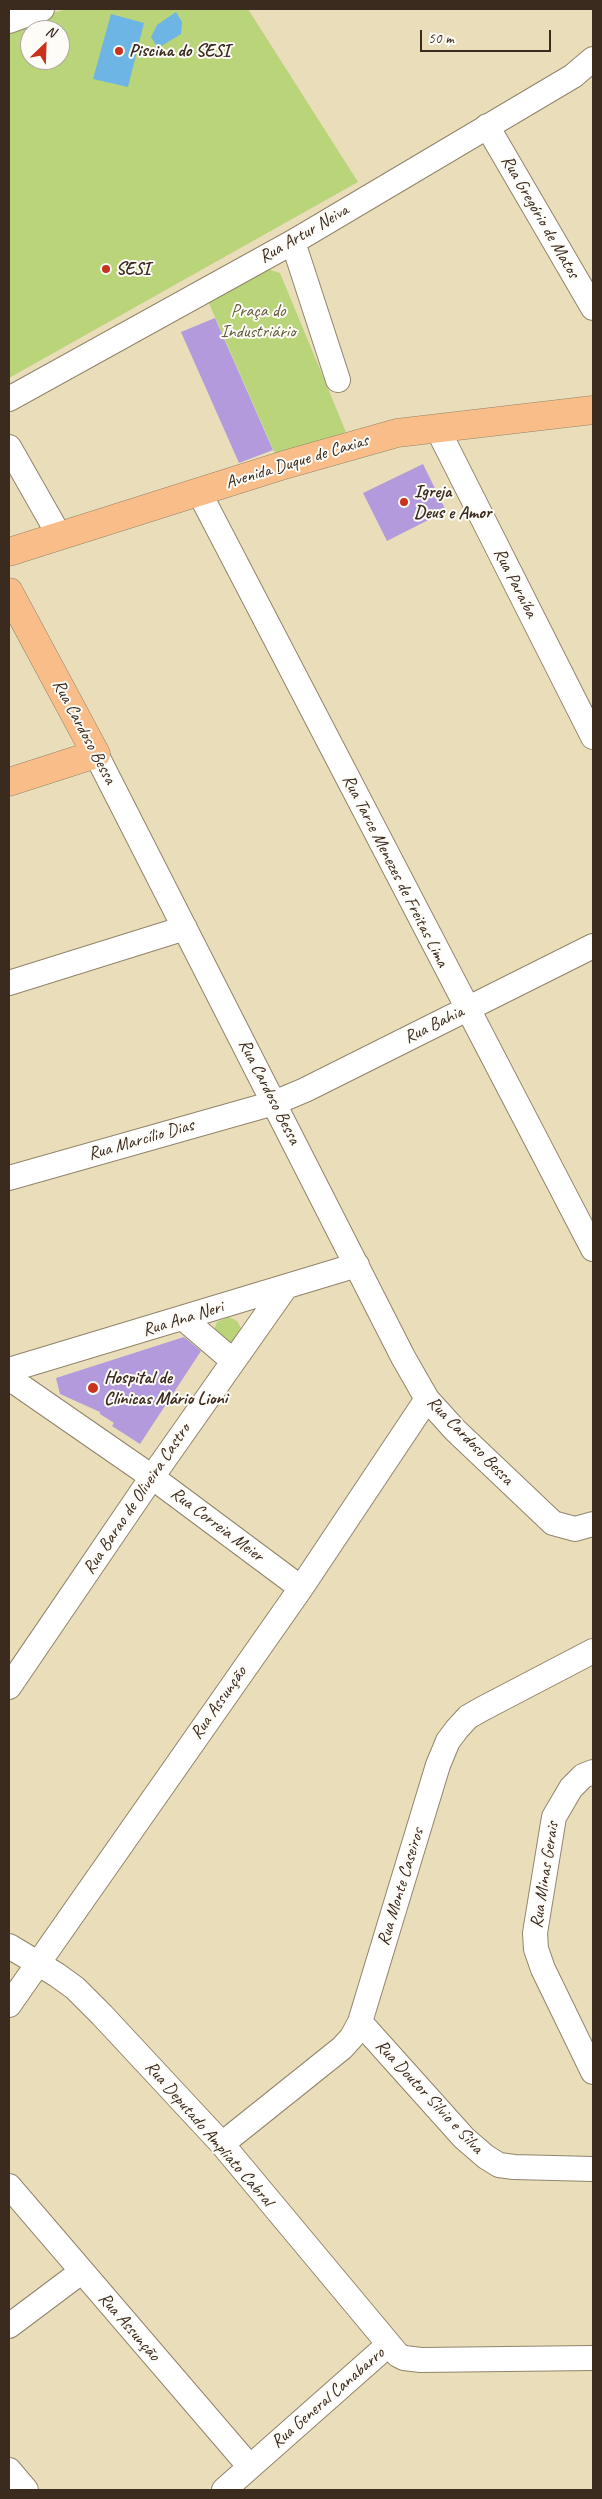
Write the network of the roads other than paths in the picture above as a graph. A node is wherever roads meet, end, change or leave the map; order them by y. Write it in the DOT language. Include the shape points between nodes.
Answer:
graph roads {
  1 [pos="593,59"];
  2 [pos="487,126"];
  3 [pos="292,242"];
  4 [pos="593,308"];
  5 [pos="338,380"];
  6 [pos="9,399"];
  7 [pos="593,410"];
  8 [pos="436,428"];
  9 [pos="9,447"];
  10 [pos="199,492"];
  11 [pos="59,535"];
  12 [pos="9,552"];
  13 [pos="9,592"];
  14 [pos="593,737"];
  15 [pos="96,754"];
  16 [pos="9,782"];
  17 [pos="185,928"];
  18 [pos="593,946"];
  19 [pos="9,983"];
  20 [pos="466,1009"];
  21 [pos="274,1103"];
  22 [pos="9,1178"];
  23 [pos="593,1249"];
  24 [pos="357,1265"];
  25 [pos="285,1288"];
  26 [pos="184,1319"];
  27 [pos="233,1361"];
  28 [pos="9,1370"];
  29 [pos="9,1378"];
  30 [pos="427,1399"];
  31 [pos="152,1477"];
  32 [pos="593,1524"];
  33 [pos="301,1588"];
  34 [pos="593,1651"];
  35 [pos="9,1687"];
  36 [pos="593,1772"];
  37 [pos="9,1946"];
  38 [pos="38,1964"];
  39 [pos="9,2005"];
  40 [pos="360,2022"];
  41 [pos="593,2072"];
  42 [pos="222,2144"];
  43 [pos="593,2169"];
  44 [pos="9,2186"];
  45 [pos="81,2272"];
  46 [pos="9,2326"];
  47 [pos="388,2345"];
  48 [pos="593,2358"];
  49 [pos="250,2467"];
  50 [pos="9,2470"];
  51 [pos="26,2490"];
  52 [pos="224,2490"];
  1 -- 2 [label="street, Rua Artur Neiva" via="573,76"];
  2 -- 3 [label="street, Rua Artur Neiva"];
  2 -- 4 [label="street, Rua Gregório de Matos"];
  3 -- 5 [label="street"];
  3 -- 6 [label="street, Rua Artur Neiva"];
  7 -- 8 [label="main road, Avenida Duque de Caxias"];
  8 -- 10 [label="main road, Avenida Duque de Caxias" via="370,440"];
  8 -- 14 [label="street, Rua Paraíba"];
  9 -- 11 [label="street"];
  10 -- 11 [label="main road, Avenida Duque de Caxias"];
  10 -- 20 [label="street, Rua Tarce Menezes de Freitas Lima"];
  11 -- 12 [label="main road, Avenida Duque de Caxias"];
  13 -- 15 [label="main road, Rua Cardoso Bessa"];
  15 -- 16 [label="main road"];
  15 -- 17 [label="street, Rua Cardoso Bessa"];
  17 -- 19 [label="street"];
  17 -- 21 [label="street, Rua Cardoso Bessa"];
  18 -- 20 [label="street, Rua Bahia"];
  20 -- 21 [label="street, Rua Bahia"];
  20 -- 23 [label="street, Rua Tarce Menezes de Freitas Lima"];
  21 -- 22 [label="street, Rua Marcílio Dias"];
  21 -- 24 [label="street, Rua Cardoso Bessa"];
  24 -- 25 [label="street, Rua Ana Neri"];
  24 -- 30 [label="street, Rua Cardoso Bessa"];
  25 -- 26 [label="street, Rua Ana Neri"];
  25 -- 27 [label="street, Rua Barao de Oliveira Castro"];
  26 -- 27 [label="street"];
  26 -- 28 [label="street, Rua Ana Neri"];
  27 -- 31 [label="street, Rua Barao de Oliveira Castro"];
  29 -- 31 [label="street, Rua Correia Meier"];
  30 -- 32 [label="street, Rua Cardoso Bessa" via="553,1522 575,1529"];
  30 -- 33 [label="street, Rua Assunção"];
  31 -- 33 [label="street, Rua Correia Meier"];
  31 -- 35 [label="street, Rua Barao de Oliveira Castro"];
  33 -- 38 [label="street, Rua Assunção"];
  34 -- 40 [label="street, Rua Monte Caseiros" via="468,1717 448,1740"];
  36 -- 41 [label="street, Rua Minas Gerais" via="583,1776 571,1788 554,1817 535,1933 536,1950 543,1969"];
  37 -- 38 [label="street, Rua Deputado Ampliato Cabral"];
  38 -- 39 [label="street, Rua Assunção"];
  38 -- 42 [label="street, Rua Deputado Ampliato Cabral" via="75,1988"];
  40 -- 42 [label="street, Rua Monte Caseiros" via="342,2048"];
  40 -- 43 [label="street, Rua Doutor Silvio e Silva" via="464,2138 486,2158 499,2165 514,2167"];
  42 -- 47 [label="street, Rua Deputado Ampliato Cabral"];
  44 -- 45 [label="street, Rua Assunção"];
  45 -- 46 [label="street"];
  45 -- 49 [label="street, Rua Assunção"];
  47 -- 48 [label="street, Rua General Canabarro" via="404,2358 420,2360"];
  47 -- 49 [label="street, Rua General Canabarro"];
  49 -- 52 [label="street, Rua General Canabarro"];
  50 -- 51 [label="street"];
}
